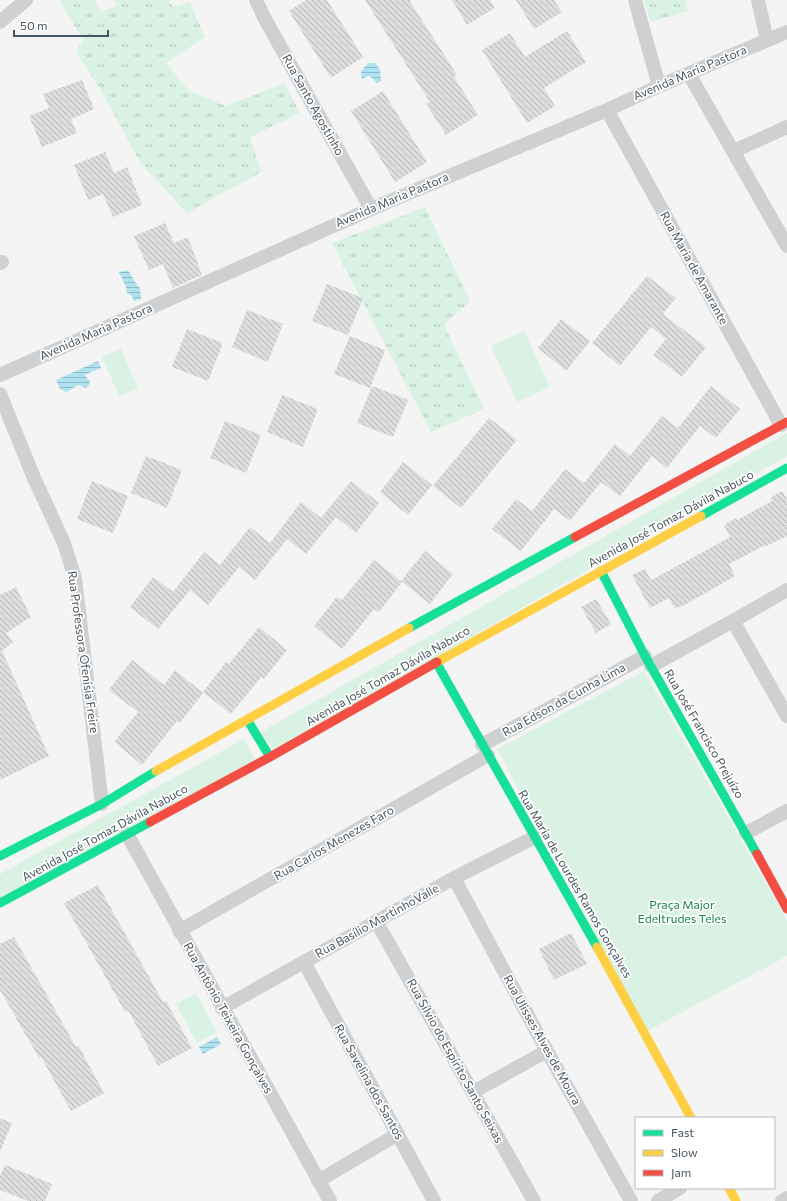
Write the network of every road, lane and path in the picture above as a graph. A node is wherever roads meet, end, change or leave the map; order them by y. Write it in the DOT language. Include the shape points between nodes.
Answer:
graph roads {
  1 [pos="26,0"];
  2 [pos="256,0"];
  3 [pos="635,0"];
  4 [pos="758,0"];
  5 [pos="0,22"];
  6 [pos="787,32"];
  7 [pos="767,40"];
  8 [pos="690,74"];
  9 [pos="659,86"];
  10 [pos="606,110"];
  11 [pos="787,128"];
  12 [pos="734,152"];
  13 [pos="371,209"];
  14 [pos="787,246"];
  15 [pos="0,375"];
  16 [pos="0,394"];
  17 [pos="784,423"];
  18 [pos="787,468"];
  19 [pos="601,571"];
  20 [pos="787,590"];
  21 [pos="734,621"];
  22 [pos="648,661"];
  23 [pos="436,662"];
  24 [pos="787,716"];
  25 [pos="248,721"];
  26 [pos="485,750"];
  27 [pos="270,757"];
  28 [pos="102,804"];
  29 [pos="787,811"];
  30 [pos="746,833"];
  31 [pos="126,834"];
  32 [pos="535,837"];
  33 [pos="0,856"];
  34 [pos="454,878"];
  35 [pos="0,904"];
  36 [pos="787,909"];
  37 [pos="376,921"];
  38 [pos="179,931"];
  39 [pos="304,962"];
  40 [pos="222,1008"];
  41 [pos="547,1050"];
  42 [pos="473,1092"];
  43 [pos="690,1117"];
  44 [pos="398,1134"];
  45 [pos="318,1180"];
  46 [pos="678,1189"];
  47 [pos="730,1189"];
  48 [pos="787,1198"];
  49 [pos="329,1201"];
  50 [pos="434,1201"];
  51 [pos="534,1201"];
  52 [pos="631,1201"];
  53 [pos="658,1201"];
  54 [pos="736,1201"];
  55 [pos="782,1201"];
  1 -- 5 [label="street"];
  2 -- 13 [label="street, Rua Santo Agostinho"];
  3 -- 9 [label="street"];
  4 -- 7 [label="street"];
  6 -- 7 [label="street, Avenida Maria Pastora"];
  7 -- 8 [label="street, Avenida Maria Pastora"];
  8 -- 9 [label="street, Avenida Maria Pastora"];
  8 -- 12 [label="street"];
  9 -- 10 [label="street, Avenida Maria Pastora"];
  10 -- 13 [label="street, Avenida Maria Pastora"];
  10 -- 17 [label="street, Rua Maria de Amarante"];
  11 -- 12 [label="street"];
  12 -- 14 [label="street"];
  13 -- 15 [label="street, Avenida Maria Pastora"];
  16 -- 28 [label="street, Rua Professora Ofenísia Freire" via="64,543 75,578"];
  17 -- 25 [label="main road" via="477,590"];
  18 -- 19 [label="main road, Avenida José Tomaz Dávila Nabuco"];
  19 -- 22 [label="main road, Rua José Francisco Prejuízo"];
  19 -- 23 [label="main road, Avenida José Tomaz Dávila Nabuco"];
  20 -- 21 [label="street, Rua Edson da Cunha Lima"];
  21 -- 22 [label="street, Rua Edson da Cunha Lima"];
  21 -- 24 [label="street"];
  22 -- 26 [label="street, Rua Edson da Cunha Lima"];
  22 -- 30 [label="main road, Rua José Francisco Prejuízo"];
  23 -- 26 [label="main road, Rua Maria de Lourdes Ramos Gonçalves"];
  23 -- 27 [label="main road, Avenida José Tomaz Dávila Nabuco"];
  25 -- 27 [label="main road"];
  25 -- 28 [label="main road"];
  26 -- 32 [label="main road, Rua Maria de Lourdes Ramos Gonçalves"];
  26 -- 38 [label="street, Rua Carlos Menezes Faro"];
  27 -- 31 [label="main road, Avenida José Tomaz Dávila Nabuco"];
  28 -- 33 [label="main road"];
  29 -- 30 [label="street"];
  30 -- 36 [label="main road, Rua José Francisco Prejuízo"];
  31 -- 35 [label="main road, Avenida José Tomaz Dávila Nabuco"];
  31 -- 38 [label="street, Rua Antônio Teixeira Gonçalves"];
  32 -- 34 [label="street, Rua Basílio MartinhoValle"];
  32 -- 43 [label="main road, Rua Maria de Lourdes Ramos Gonçalves"];
  34 -- 37 [label="street, Rua Basílio MartinhoValle"];
  34 -- 41 [label="street, Rua Ulisses Alves de Moura"];
  37 -- 39 [label="street, Rua Basílio MartinhoValle"];
  37 -- 42 [label="street, Rua Sílvio do Espírito Santo Seixas"];
  38 -- 40 [label="street, Rua Antônio Teixeira Gonçalves"];
  39 -- 40 [label="street, Rua Basílio MartinhoValle"];
  39 -- 44 [label="street, Rua Savelina dos Santos"];
  40 -- 45 [label="street, Rua Antônio Teixeira Gonçalves"];
  41 -- 42 [label="street"];
  41 -- 52 [label="street, Rua Ulisses Alves de Moura"];
  42 -- 51 [label="street, Rua Sílvio do Espírito Santo Seixas"];
  44 -- 45 [label="street"];
  44 -- 50 [label="street, Rua Savelina dos Santos"];
  45 -- 49 [label="street, Rua Antônio Teixeira Gonçalves"];
  46 -- 53 [label="street"];
  47 -- 54 [label="main road"];
  48 -- 55 [label="street"];
}
